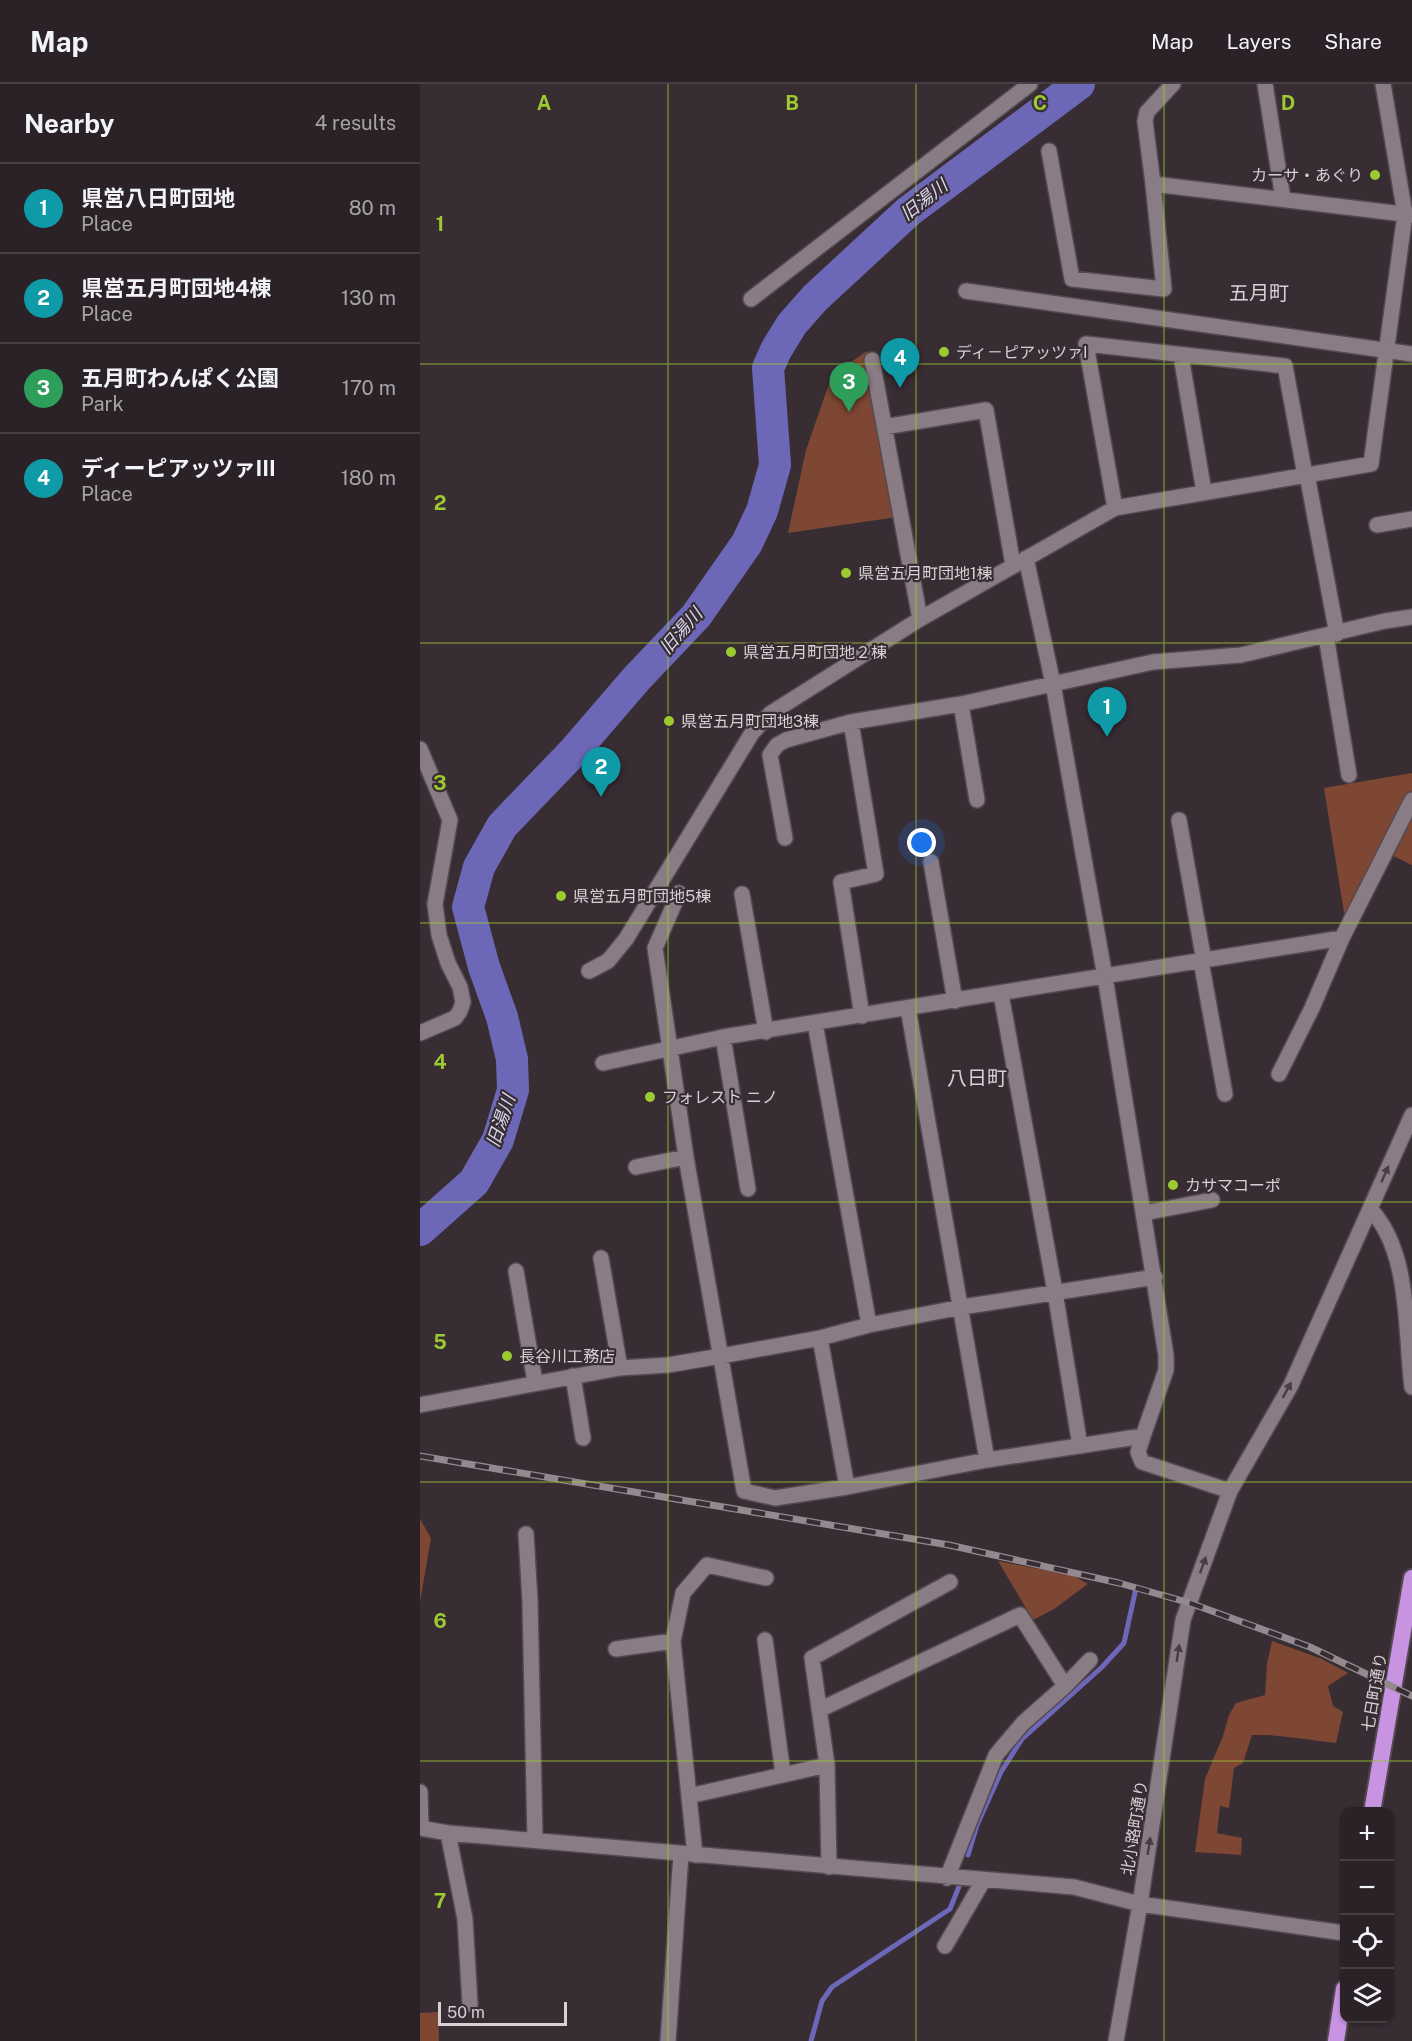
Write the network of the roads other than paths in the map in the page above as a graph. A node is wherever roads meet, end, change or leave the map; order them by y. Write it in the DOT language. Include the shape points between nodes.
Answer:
graph roads {
  1 [pos="1030,84"];
  2 [pos="1173,84"];
  3 [pos="1265,84"];
  4 [pos="1383,84"];
  5 [pos="1049,151"];
  6 [pos="1405,175"];
  7 [pos="1153,184"];
  8 [pos="1283,199"];
  9 [pos="1409,214"];
  10 [pos="966,291"];
  11 [pos="751,299"];
  12 [pos="1388,350"];
  13 [pos="1412,354"];
  14 [pos="1181,356"];
  15 [pos="872,360"];
  16 [pos="884,427"];
  17 [pos="1306,475"];
  18 [pos="1204,492"];
  19 [pos="1115,508"];
  20 [pos="1412,519"];
  21 [pos="1377,525"];
  22 [pos="1020,562"];
  23 [pos="1412,617"];
  24 [pos="920,619"];
  25 [pos="1331,635"];
  26 [pos="1053,684"];
  27 [pos="961,704"];
  28 [pos="851,722"];
  29 [pos="420,748"];
  30 [pos="1349,775"];
  31 [pos="977,800"];
  32 [pos="1412,800"];
  33 [pos="1179,820"];
  34 [pos="785,838"];
  35 [pos="931,862"];
  36 [pos="679,893"];
  37 [pos="742,894"];
  38 [pos="1342,938"];
  39 [pos="1202,961"];
  40 [pos="589,971"];
  41 [pos="1105,977"];
  42 [pos="1001,994"];
  43 [pos="955,1001"];
  44 [pos="908,1008"];
  45 [pos="862,1016"];
  46 [pos="815,1023"];
  47 [pos="766,1032"];
  48 [pos="420,1033"];
  49 [pos="723,1037"];
  50 [pos="669,1050"];
  51 [pos="603,1063"];
  52 [pos="1279,1074"];
  53 [pos="1225,1094"];
  54 [pos="1412,1115"];
  55 [pos="686,1157"];
  56 [pos="636,1167"];
  57 [pos="748,1189"];
  58 [pos="1212,1200"];
  59 [pos="1370,1209"];
  60 [pos="1144,1213"];
  61 [pos="601,1258"];
  62 [pos="516,1271"];
  63 [pos="1155,1277"];
  64 [pos="1055,1292"];
  65 [pos="962,1307"];
  66 [pos="869,1325"];
  67 [pos="820,1338"];
  68 [pos="721,1356"];
  69 [pos="620,1368"];
  70 [pos="573,1376"];
  71 [pos="535,1382"];
  72 [pos="1412,1387"];
  73 [pos="420,1405"];
  74 [pos="1143,1436"];
  75 [pos="583,1438"];
  76 [pos="1080,1446"];
  77 [pos="987,1460"];
  78 [pos="847,1487"];
  79 [pos="1230,1491"];
  80 [pos="526,1534"];
  81 [pos="766,1578"];
  82 [pos="1412,1578"];
  83 [pos="950,1582"];
  84 [pos="765,1640"];
  85 [pos="673,1641"];
  86 [pos="616,1649"];
  87 [pos="1090,1660"];
  88 [pos="1065,1686"];
  89 [pos="819,1710"];
  90 [pos="827,1765"];
  91 [pos="783,1774"];
  92 [pos="420,1792"];
  93 [pos="689,1796"];
  94 [pos="1373,1807"];
  95 [pos="421,1828"];
  96 [pos="448,1833"];
  97 [pos="536,1840"];
  98 [pos="688,1855"];
  99 [pos="829,1867"];
  100 [pos="947,1878"];
  101 [pos="983,1881"];
  102 [pos="1140,1904"];
  103 [pos="1340,1932"];
  104 [pos="945,1946"];
  105 [pos="470,2004"];
  106 [pos="1340,2015"];
  107 [pos="668,2041"];
  108 [pos="1116,2041"];
  109 [pos="1336,2041"];
  1 -- 11 [label="street"];
  2 -- 7 [label="street" via="1147,112 1145,120"];
  3 -- 8 [label="street"];
  4 -- 6 [label="street"];
  5 -- 7 [label="street" via="1072,279 1164,289"];
  6 -- 9 [label="street"];
  7 -- 8 [label="street"];
  8 -- 9 [label="street"];
  9 -- 12 [label="street"];
  10 -- 12 [label="street"];
  12 -- 13 [label="street"];
  12 -- 17 [label="street" via="1371,464"];
  14 -- 17 [label="street" via="1285,366"];
  14 -- 18 [label="street"];
  14 -- 19 [label="street" via="1086,344"];
  15 -- 16 [label="street"];
  16 -- 22 [label="street" via="986,410"];
  16 -- 24 [label="street"];
  17 -- 18 [label="street"];
  17 -- 25 [label="street"];
  18 -- 19 [label="street"];
  19 -- 22 [label="street"];
  20 -- 21 [label="street"];
  22 -- 24 [label="street"];
  22 -- 26 [label="street"];
  23 -- 25 [label="street"];
  24 -- 40 [label="street" via="771,713 752,733 626,939 608,961"];
  25 -- 26 [label="street" via="1241,655 1153,662"];
  25 -- 30 [label="street"];
  26 -- 27 [label="street"];
  26 -- 41 [label="street"];
  27 -- 28 [label="street"];
  27 -- 31 [label="street"];
  28 -- 34 [label="street" via="786,740 770,755"];
  28 -- 45 [label="street" via="876,874 841,882"];
  29 -- 48 [label="street" via="450,820 435,904 439,935 463,1002 455,1018"];
  32 -- 38 [label="street"];
  33 -- 39 [label="street"];
  35 -- 43 [label="street"];
  36 -- 50 [label="street" via="655,948"];
  37 -- 47 [label="street"];
  38 -- 39 [label="street"];
  38 -- 52 [label="street"];
  39 -- 41 [label="street"];
  39 -- 53 [label="street"];
  41 -- 42 [label="street"];
  41 -- 60 [label="street"];
  42 -- 43 [label="street"];
  42 -- 64 [label="street"];
  43 -- 44 [label="street"];
  44 -- 45 [label="street"];
  44 -- 65 [label="street"];
  45 -- 46 [label="street"];
  46 -- 47 [label="street"];
  46 -- 66 [label="street"];
  47 -- 49 [label="street"];
  49 -- 50 [label="street"];
  49 -- 57 [label="street"];
  50 -- 51 [label="street"];
  50 -- 55 [label="street"];
  59 -- 54 [label="street, 北小路町通り, one-way"];
  55 -- 56 [label="street"];
  55 -- 68 [label="street"];
  58 -- 60 [label="street"];
  59 -- 72 [label="street" via="1386,1233 1397,1265"];
  79 -- 59 [label="street, 北小路町通り, one-way" via="1291,1385"];
  60 -- 63 [label="street"];
  61 -- 69 [label="street"];
  62 -- 71 [label="street"];
  63 -- 64 [label="street"];
  63 -- 74 [label="street" via="1166,1370"];
  64 -- 65 [label="street"];
  64 -- 76 [label="street"];
  65 -- 66 [label="street"];
  65 -- 77 [label="street"];
  66 -- 67 [label="street"];
  67 -- 68 [label="street"];
  67 -- 78 [label="street"];
  68 -- 69 [label="street"];
  68 -- 78 [label="street" via="744,1491 775,1498"];
  69 -- 70 [label="street"];
  70 -- 71 [label="street"];
  70 -- 75 [label="street"];
  71 -- 73 [label="street"];
  74 -- 76 [label="street"];
  74 -- 79 [label="street" via="1138,1452 1142,1462"];
  76 -- 77 [label="street"];
  77 -- 78 [label="street"];
  102 -- 79 [label="street, 北小路町通り, one-way" via="1183,1620"];
  80 -- 97 [label="street"];
  81 -- 85 [label="street" via="707,1565 683,1593"];
  82 -- 94 [label="highway, 七日町通り"];
  83 -- 89 [label="street" via="812,1659"];
  84 -- 91 [label="street"];
  85 -- 86 [label="street"];
  85 -- 93 [label="street"];
  87 -- 88 [label="street"];
  88 -- 89 [label="street" via="1020,1615"];
  88 -- 100 [label="street" via="1023,1723 996,1755"];
  89 -- 90 [label="street"];
  90 -- 91 [label="street"];
  90 -- 99 [label="street"];
  91 -- 93 [label="street"];
  92 -- 95 [label="street"];
  93 -- 98 [label="street"];
  95 -- 96 [label="street"];
  96 -- 97 [label="street"];
  96 -- 105 [label="street" via="465,1919"];
  97 -- 98 [label="street"];
  98 -- 99 [label="street"];
  98 -- 107 [label="street"];
  99 -- 100 [label="street"];
  100 -- 101 [label="street"];
  101 -- 102 [label="street" via="1074,1887"];
  101 -- 104 [label="street"];
  102 -- 103 [label="street"];
  102 -- 108 [label="street, 北小路町通り"];
  106 -- 109 [label="highway"];
}
